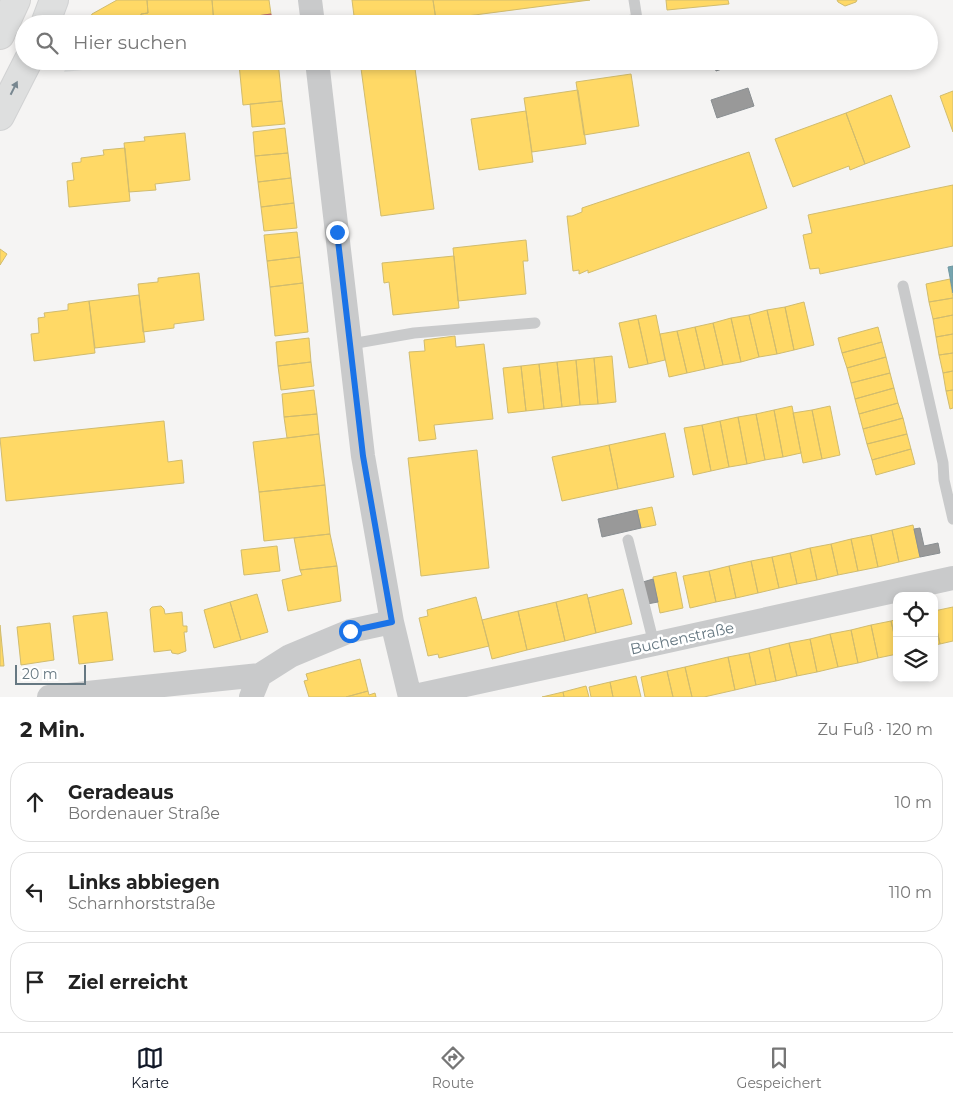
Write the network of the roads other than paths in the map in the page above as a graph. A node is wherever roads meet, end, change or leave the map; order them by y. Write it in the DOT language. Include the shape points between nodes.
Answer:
graph roads {
  1 [pos="16,0"];
  2 [pos="21,0"];
  3 [pos="54,0"];
  4 [pos="310,0"];
  5 [pos="634,0"];
  6 [pos="28,15"];
  7 [pos="48,15"];
  8 [pos="311,15"];
  9 [pos="636,15"];
  10 [pos="0,35"];
  11 [pos="23,70"];
  12 [pos="318,70"];
  13 [pos="0,116"];
  14 [pos="903,286"];
  15 [pos="535,323"];
  16 [pos="351,344"];
  17 [pos="953,519"];
  18 [pos="628,540"];
  19 [pos="953,578"];
  20 [pos="392,622"];
  21 [pos="654,644"];
  22 [pos="260,675"];
  23 [pos="49,697"];
  24 [pos="251,697"];
  25 [pos="410,697"];
  1 -- 10 [label="main road"];
  2 -- 6 [label="main road"];
  3 -- 7 [label="main road"];
  4 -- 8 [label="street"];
  5 -- 9 [label="lane"];
  13 -- 11 [label="main road, one-way"];
  12 -- 16 [label="street"];
  14 -- 17 [label="lane" via="944,463 944,480"];
  15 -- 16 [label="lane" via="414,334"];
  16 -- 20 [label="street" via="363,456"];
  18 -- 21 [label="lane"];
  19 -- 21 [label="street, Buchenstraße"];
  20 -- 22 [label="street" via="350,631 290,656"];
  20 -- 25 [label="street"];
  21 -- 25 [label="street, Buchenstraße"];
  22 -- 23 [label="street"];
  22 -- 24 [label="street"];
}
